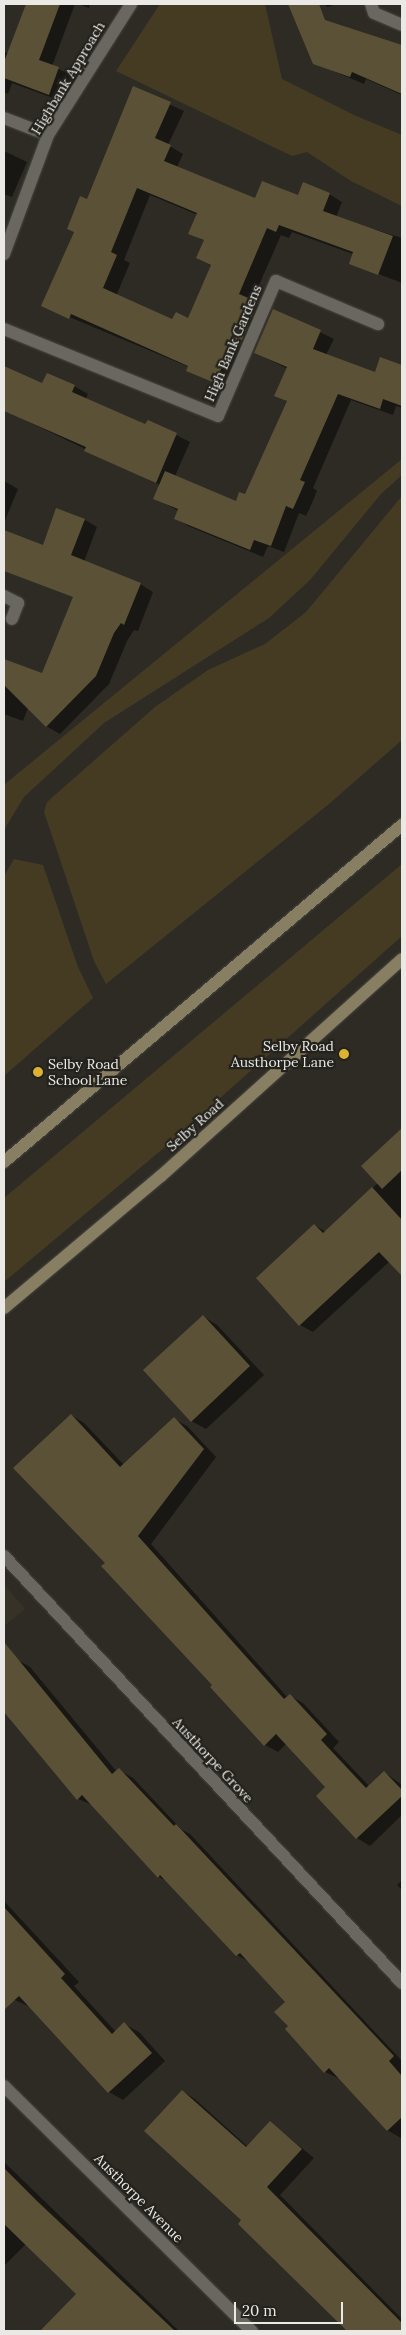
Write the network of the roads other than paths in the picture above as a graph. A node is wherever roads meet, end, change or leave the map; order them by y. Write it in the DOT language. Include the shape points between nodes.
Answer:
graph roads {
  1 [pos="130,4"];
  2 [pos="371,4"];
  3 [pos="402,25"];
  4 [pos="4,118"];
  5 [pos="48,135"];
  6 [pos="4,254"];
  7 [pos="378,324"];
  8 [pos="4,329"];
  9 [pos="4,596"];
  10 [pos="12,619"];
  11 [pos="402,825"];
  12 [pos="402,959"];
  13 [pos="4,1162"];
  14 [pos="4,1308"];
  15 [pos="4,1556"];
  16 [pos="402,1983"];
  17 [pos="4,2086"];
  18 [pos="252,2331"];
  1 -- 5 [label="street, Highbank Approach"];
  2 -- 3 [label="street" via="374,13"];
  4 -- 5 [label="street"];
  5 -- 6 [label="street, Highbank Approach"];
  7 -- 8 [label="street, High Bank Gardens" via="276,281 218,416"];
  9 -- 10 [label="street" via="18,603"];
  11 -- 13 [label="main road"];
  12 -- 14 [label="main road, Selby Road" via="161,1176"];
  15 -- 16 [label="street, Austhorpe Grove"];
  17 -- 18 [label="street, Austhorpe Avenue"];
}
